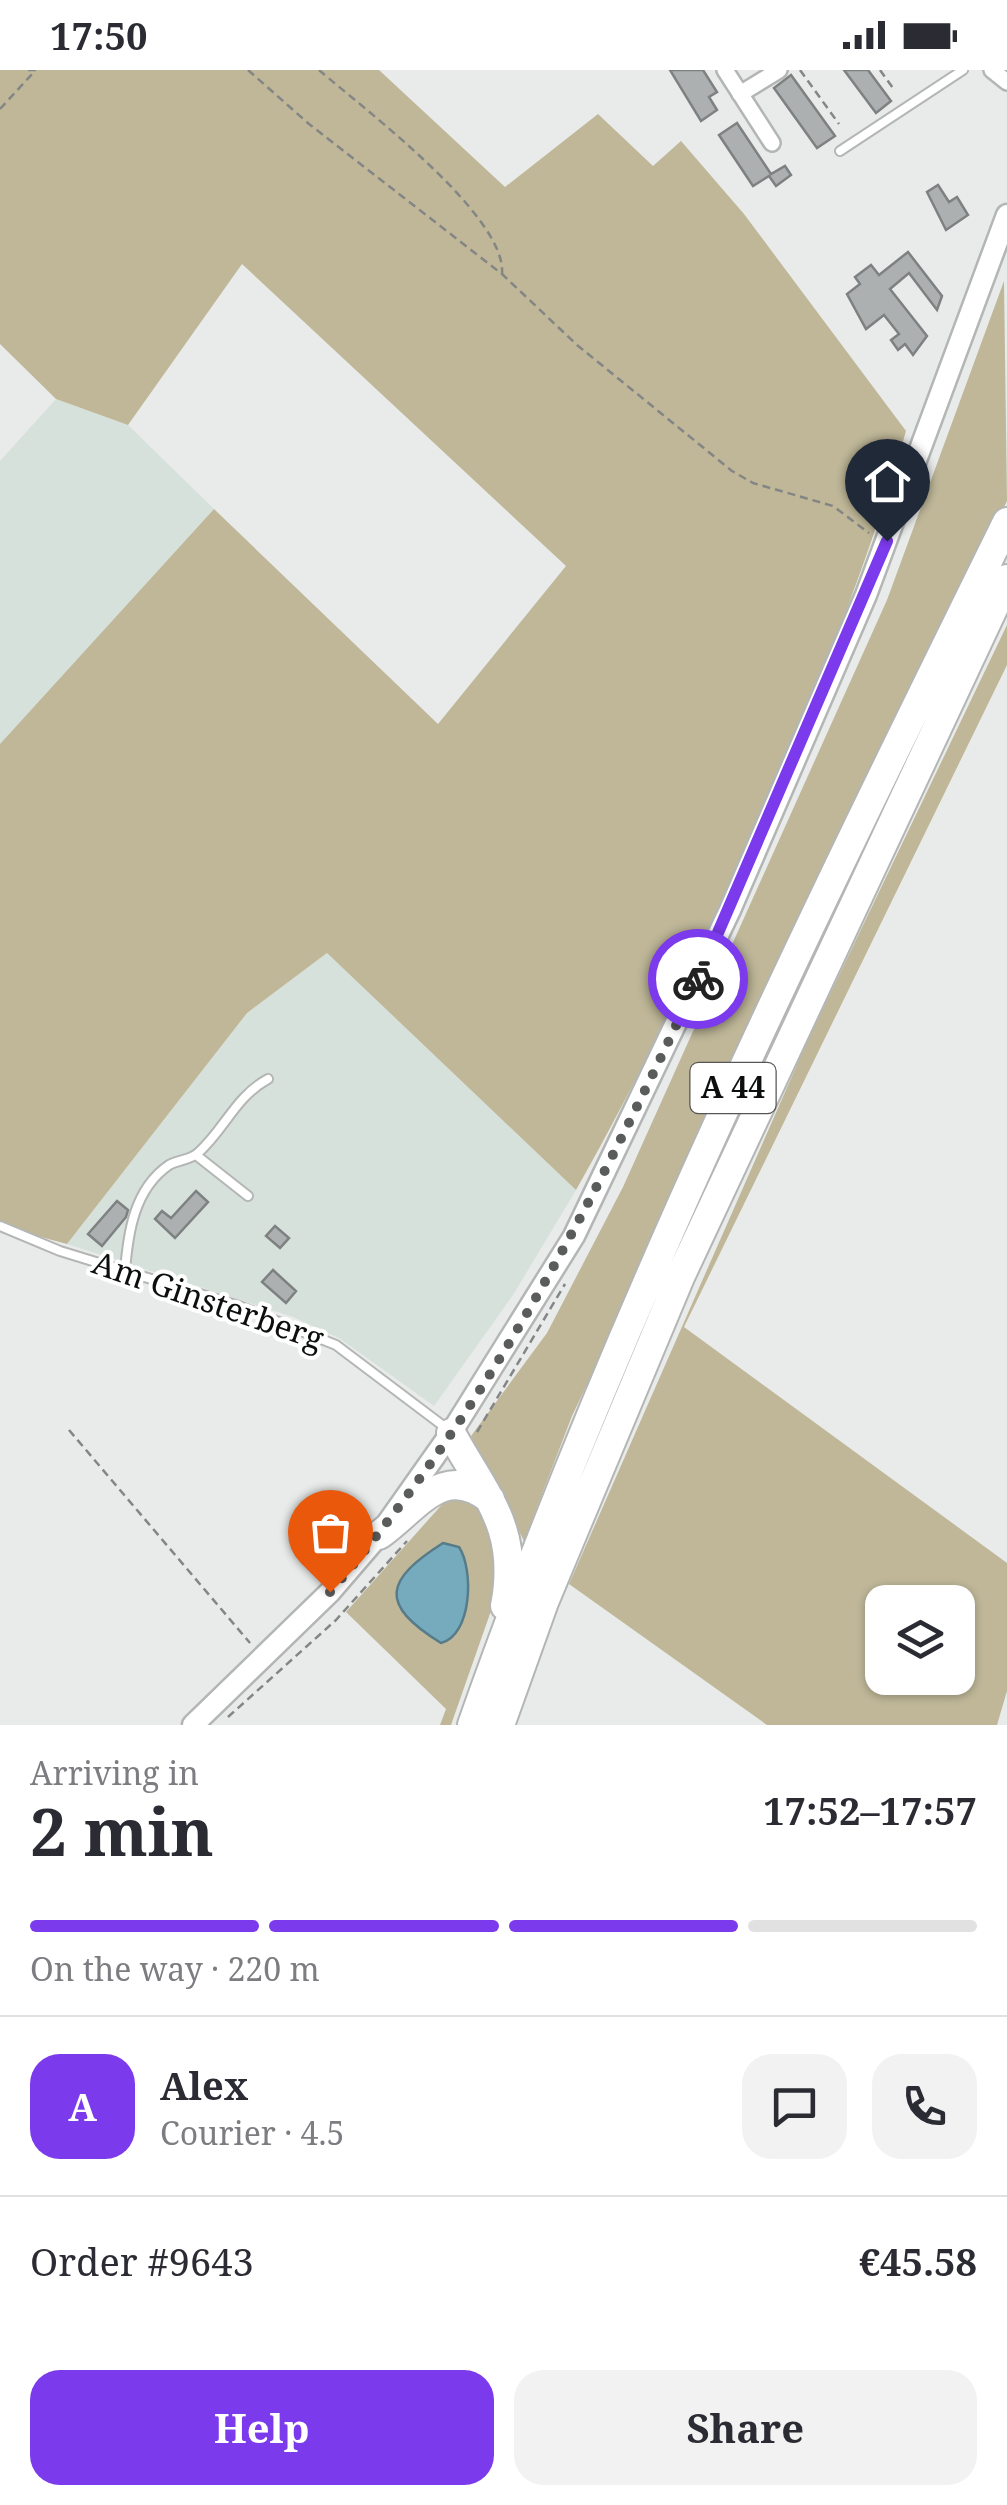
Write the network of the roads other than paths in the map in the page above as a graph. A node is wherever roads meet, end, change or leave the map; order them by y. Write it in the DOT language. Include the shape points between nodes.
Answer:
graph roads {
  1 [pos="724,70"];
  2 [pos="779,70"];
  3 [pos="963,70"];
  4 [pos="992,70"];
  5 [pos="1007,82"];
  6 [pos="740,94"];
  7 [pos="772,143"];
  8 [pos="840,151"];
  9 [pos="1007,214"];
  10 [pos="1007,522"];
  11 [pos="1007,579"];
  12 [pos="268,1079"];
  13 [pos="196,1155"];
  14 [pos="248,1196"];
  15 [pos="0,1226"];
  16 [pos="125,1271"];
  17 [pos="452,1432"];
  18 [pos="491,1500"];
  19 [pos="379,1535"];
  20 [pos="492,1668"];
  21 [pos="193,1725"];
  22 [pos="472,1725"];
  23 [pos="500,1725"];
  1 -- 6 [label="street"];
  2 -- 6 [label="street"];
  3 -- 8 [label="lane"];
  4 -- 5 [label="street"];
  6 -- 7 [label="street"];
  9 -- 17 [label="main road" via="887,541 730,910 546,1287"];
  10 -- 20 [label="highway, A 44" via="715,1124"];
  11 -- 23 [label="highway, A 44" via="680,1277 544,1602"];
  12 -- 13 [label="lane" via="247,1090"];
  13 -- 14 [label="lane"];
  13 -- 16 [label="lane" via="168,1166 132,1213"];
  15 -- 16 [label="lane, Am Ginsterberg"];
  16 -- 17 [label="lane, Am Ginsterberg" via="336,1344"];
  17 -- 18 [label="highway"];
  17 -- 19 [label="main road"];
  18 -- 19 [label="highway" via="470,1484 445,1484"];
  18 -- 20 [label="highway" via="505,1526 510,1562"];
  19 -- 21 [label="main road" via="264,1660"];
  20 -- 22 [label="highway, A 44"];
}
